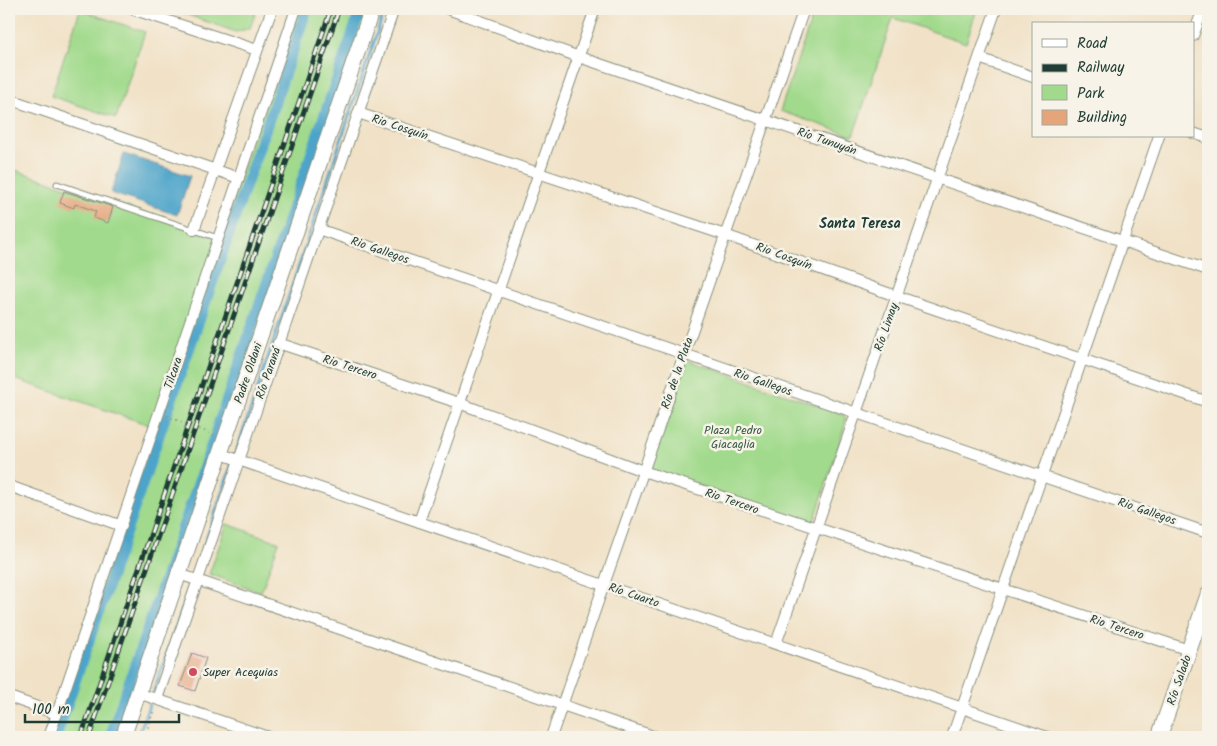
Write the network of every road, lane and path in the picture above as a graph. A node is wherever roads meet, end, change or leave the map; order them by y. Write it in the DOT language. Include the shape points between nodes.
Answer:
graph roads {
  1 [pos="132,9"];
  2 [pos="272,9"];
  3 [pos="296,9"];
  4 [pos="372,9"];
  5 [pos="394,9"];
  6 [pos="448,9"];
  7 [pos="595,9"];
  8 [pos="804,9"];
  9 [pos="996,9"];
  10 [pos="1202,9"];
  11 [pos="1194,33"];
  12 [pos="257,50"];
  13 [pos="579,57"];
  14 [pos="978,58"];
  15 [pos="1032,77"];
  16 [pos="9,99"];
  17 [pos="358,113"];
  18 [pos="766,120"];
  19 [pos="1194,133"];
  20 [pos="1158,138"];
  21 [pos="1208,138"];
  22 [pos="215,170"];
  23 [pos="539,173"];
  24 [pos="239,178"];
  25 [pos="937,178"];
  26 [pos="57,184"];
  27 [pos="318,228"];
  28 [pos="194,230"];
  29 [pos="725,235"];
  30 [pos="219,238"];
  31 [pos="1123,241"];
  32 [pos="1208,270"];
  33 [pos="498,290"];
  34 [pos="896,296"];
  35 [pos="278,343"];
  36 [pos="684,354"];
  37 [pos="1082,359"];
  38 [pos="1208,402"];
  39 [pos="460,403"];
  40 [pos="160,413"];
  41 [pos="856,413"];
  42 [pos="223,447"];
  43 [pos="238,460"];
  44 [pos="643,471"];
  45 [pos="1042,476"];
  46 [pos="9,486"];
  47 [pos="419,522"];
  48 [pos="122,526"];
  49 [pos="816,529"];
  50 [pos="1208,532"];
  51 [pos="179,574"];
  52 [pos="198,580"];
  53 [pos="604,585"];
  54 [pos="1002,591"];
  55 [pos="1208,595"];
  56 [pos="776,644"];
  57 [pos="1189,650"];
  58 [pos="138,693"];
  59 [pos="9,697"];
  60 [pos="157,699"];
  61 [pos="562,705"];
  62 [pos="962,708"];
  63 [pos="57,714"];
  64 [pos="49,737"];
  65 [pos="123,737"];
  66 [pos="145,737"];
  67 [pos="268,737"];
  68 [pos="551,737"];
  69 [pos="656,737"];
  70 [pos="952,737"];
  71 [pos="1047,737"];
  72 [pos="1159,737"];
  1 -- 12 [label="street"];
  2 -- 12 [label="street"];
  3 -- 24 [label="street, Tilcara"];
  4 -- 42 [label="main road, Padre Oldani"];
  5 -- 17 [label="street, Río Paraná"];
  6 -- 13 [label="street, Río Tunuyán"];
  7 -- 13 [label="street"];
  8 -- 18 [label="street, Río de la Plata"];
  9 -- 14 [label="street, Río Limay"];
  10 -- 11 [label="street"];
  12 -- 22 [label="street"];
  13 -- 18 [label="street, Río Tunuyán"];
  13 -- 23 [label="street"];
  14 -- 15 [label="street"];
  14 -- 25 [label="street, Río Limay"];
  16 -- 22 [label="street"];
  17 -- 23 [label="street, Rio Cosquín"];
  17 -- 27 [label="street, Río Paraná"];
  18 -- 25 [label="street, Río Tunuyán"];
  18 -- 29 [label="street, Río de la Plata"];
  19 -- 21 [label="street"];
  20 -- 31 [label="street"];
  22 -- 24 [label="street"];
  22 -- 28 [label="street"];
  23 -- 29 [label="street, Rio Cosquín"];
  23 -- 33 [label="street"];
  24 -- 30 [label="street, Tilcara"];
  25 -- 31 [label="street, Río Tunuyán"];
  25 -- 34 [label="street, Río Limay"];
  26 -- 28 [label="lane"];
  27 -- 33 [label="street, Rio Gallegos"];
  27 -- 35 [label="street, Río Paraná"];
  28 -- 30 [label="lane"];
  29 -- 34 [label="street, Rio Cosquín"];
  29 -- 36 [label="street, Río de la Plata"];
  30 -- 40 [label="street, Tilcara"];
  31 -- 32 [label="street, Río Tunuyán"];
  31 -- 37 [label="street"];
  33 -- 36 [label="street, Rio Gallegos"];
  33 -- 39 [label="street"];
  34 -- 37 [label="street, Rio Cosquín"];
  34 -- 41 [label="street, Río Limay"];
  35 -- 39 [label="street, Rio Tercero"];
  35 -- 43 [label="street, Río Paraná"];
  36 -- 41 [label="street, Rio Gallegos"];
  36 -- 44 [label="street, Río de la Plata"];
  37 -- 38 [label="street, Rio Cosquín"];
  37 -- 45 [label="street"];
  39 -- 44 [label="street, Rio Tercero"];
  39 -- 47 [label="street"];
  40 -- 42 [label="path"];
  40 -- 48 [label="street, Tilcara"];
  41 -- 45 [label="street, Rio Gallegos"];
  41 -- 49 [label="street, Río Limay"];
  42 -- 43 [label="street, Río Cuarto"];
  42 -- 51 [label="main road, Padre Oldani"];
  43 -- 47 [label="street, Río Cuarto"];
  43 -- 52 [label="street, Río Paraná"];
  44 -- 49 [label="street, Rio Tercero"];
  44 -- 53 [label="street, Río de la Plata"];
  45 -- 50 [label="street, Rio Gallegos"];
  45 -- 54 [label="street"];
  46 -- 48 [label="street"];
  47 -- 53 [label="street, Río Cuarto"];
  48 -- 63 [label="street, Tilcara"];
  49 -- 54 [label="street, Rio Tercero"];
  49 -- 56 [label="street, Río Limay"];
  51 -- 52 [label="street"];
  51 -- 58 [label="main road, Padre Oldani"];
  52 -- 60 [label="street, Río Paraná"];
  52 -- 61 [label="street"];
  53 -- 56 [label="street, Río Cuarto"];
  53 -- 61 [label="street, Río de la Plata"];
  54 -- 57 [label="street, Rio Tercero"];
  54 -- 62 [label="street"];
  55 -- 57 [label="main road, Río Salado"];
  56 -- 62 [label="street, Río Cuarto"];
  57 -- 72 [label="main road, Río Salado"];
  58 -- 60 [label="street"];
  58 -- 65 [label="main road, Padre Oldani"];
  59 -- 63 [label="street"];
  60 -- 66 [label="path"];
  60 -- 67 [label="street"];
  61 -- 68 [label="street, Río de la Plata"];
  61 -- 69 [label="street"];
  62 -- 70 [label="street"];
  62 -- 71 [label="street, Río Cuarto"];
  63 -- 64 [label="street, Tilcara"];
}
